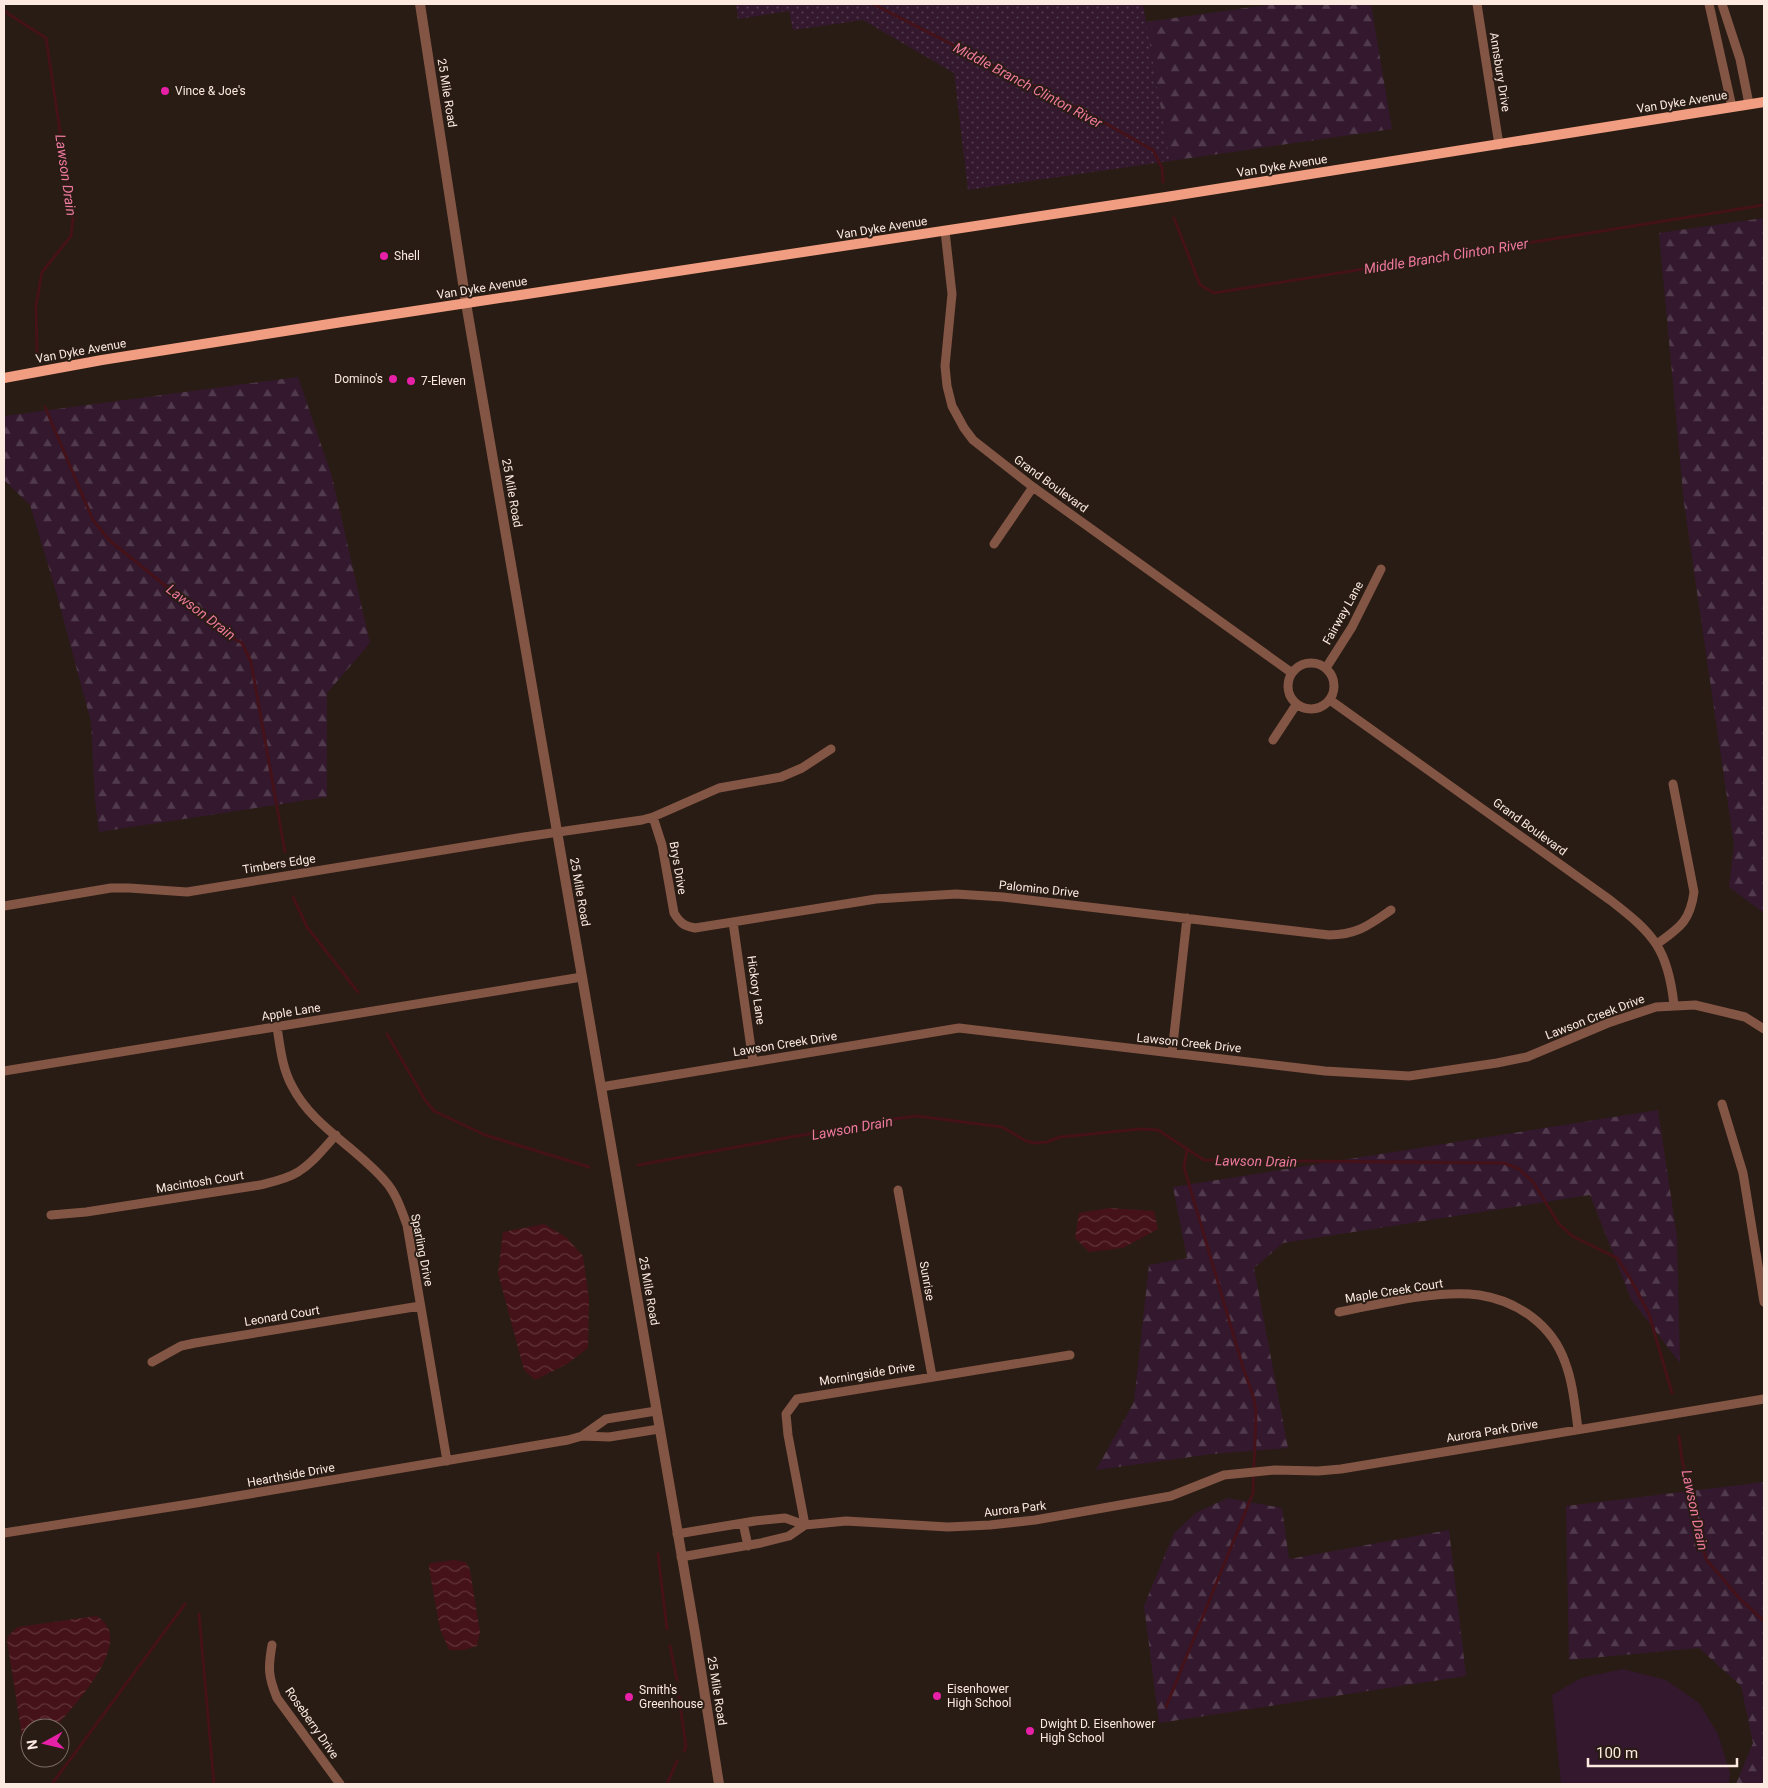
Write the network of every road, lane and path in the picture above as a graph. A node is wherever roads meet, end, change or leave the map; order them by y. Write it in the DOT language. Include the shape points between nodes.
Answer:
graph roads {
  1 [pos="420,4"];
  2 [pos="1477,4"];
  3 [pos="1709,4"];
  4 [pos="1722,4"];
  5 [pos="1740,59"];
  6 [pos="1723,62"];
  7 [pos="1764,102"];
  8 [pos="1749,104"];
  9 [pos="1732,106"];
  10 [pos="1500,145"];
  11 [pos="945,231"];
  12 [pos="466,303"];
  13 [pos="4,378"];
  14 [pos="1034,487"];
  15 [pos="994,544"];
  16 [pos="1381,569"];
  17 [pos="1326,668"];
  18 [pos="1292,673"];
  19 [pos="1330,700"];
  20 [pos="1296,705"];
  21 [pos="1273,740"];
  22 [pos="831,749"];
  23 [pos="1673,784"];
  24 [pos="653,817"];
  25 [pos="557,832"];
  26 [pos="4,906"];
  27 [pos="1391,910"];
  28 [pos="1187,918"];
  29 [pos="733,922"];
  30 [pos="679,923"];
  31 [pos="1657,944"];
  32 [pos="582,977"];
  33 [pos="1674,1005"];
  34 [pos="277,1027"];
  35 [pos="1764,1029"];
  36 [pos="1172,1053"];
  37 [pos="753,1062"];
  38 [pos="4,1071"];
  39 [pos="601,1088"];
  40 [pos="1722,1104"];
  41 [pos="336,1135"];
  42 [pos="898,1190"];
  43 [pos="50,1215"];
  44 [pos="1764,1302"];
  45 [pos="420,1306"];
  46 [pos="1339,1312"];
  47 [pos="1070,1355"];
  48 [pos="152,1362"];
  49 [pos="932,1376"];
  50 [pos="1764,1399"];
  51 [pos="656,1411"];
  52 [pos="659,1429"];
  53 [pos="1578,1429"];
  54 [pos="582,1436"];
  55 [pos="447,1461"];
  56 [pos="1224,1475"];
  57 [pos="743,1523"];
  58 [pos="805,1525"];
  59 [pos="4,1533"];
  60 [pos="677,1534"];
  61 [pos="748,1546"];
  62 [pos="681,1557"];
  63 [pos="272,1645"];
  64 [pos="340,1784"];
  65 [pos="719,1784"];
  1 -- 12 [label="street, 25 Mile Road"];
  2 -- 10 [label="street, Annsbury Drive"];
  3 -- 6 [label="street"];
  4 -- 5 [label="street"];
  5 -- 6 [label="street"];
  5 -- 8 [label="street"];
  6 -- 9 [label="street"];
  7 -- 8 [label="main road, Van Dyke Avenue"];
  8 -- 9 [label="main road, Van Dyke Avenue"];
  9 -- 10 [label="main road, Van Dyke Avenue"];
  10 -- 11 [label="main road, Van Dyke Avenue"];
  11 -- 12 [label="main road, Van Dyke Avenue"];
  11 -- 14 [label="street, Grand Boulevard" via="952,294 945,366 952,406 973,440"];
  12 -- 13 [label="main road, Van Dyke Avenue"];
  12 -- 25 [label="street, 25 Mile Road"];
  14 -- 15 [label="street"];
  14 -- 18 [label="street, Grand Boulevard"];
  16 -- 17 [label="street, Fairway Lane" via="1352,627"];
  17 -- 18 [label="street" via="1311,664"];
  17 -- 19 [label="street" via="1333,690"];
  18 -- 20 [label="street" via="1288,686"];
  19 -- 20 [label="street" via="1316,708 1305,709"];
  19 -- 31 [label="street, Grand Boulevard" via="1610,900 1645,928"];
  20 -- 21 [label="street"];
  22 -- 24 [label="street, Timbers Edge" via="787,774 718,788"];
  23 -- 31 [label="street" via="1694,892 1692,908 1684,923"];
  24 -- 25 [label="street, Timbers Edge"];
  24 -- 30 [label="street, Brys Drive"];
  25 -- 26 [label="street, Timbers Edge" via="187,892 111,888"];
  25 -- 32 [label="street, 25 Mile Road"];
  27 -- 28 [label="street, Palomino Drive" via="1368,926 1345,935"];
  28 -- 29 [label="street, Palomino Drive" via="956,894 876,899"];
  28 -- 36 [label="street"];
  29 -- 30 [label="street, Palomino Drive" via="696,928"];
  29 -- 37 [label="street, Hickory Lane"];
  31 -- 33 [label="street, Grand Boulevard" via="1671,981"];
  32 -- 34 [label="street, Apple Lane"];
  32 -- 39 [label="street, 25 Mile Road"];
  33 -- 35 [label="street, Lawson Creek Drive" via="1745,1016"];
  33 -- 36 [label="street, Lawson Creek Drive" via="1656,1007 1608,1023 1527,1057 1409,1076 1325,1071"];
  34 -- 38 [label="street, Apple Lane"];
  34 -- 41 [label="street, Sparling Drive" via="284,1065 292,1086 304,1104"];
  36 -- 37 [label="street, Lawson Creek Drive" via="958,1028"];
  37 -- 39 [label="street, Lawson Creek Drive"];
  39 -- 51 [label="street, 25 Mile Road"];
  40 -- 44 [label="street" via="1743,1173"];
  41 -- 43 [label="street, Macintosh Court" via="309,1164 279,1180"];
  41 -- 45 [label="street, Sparling Drive" via="394,1193 407,1225"];
  42 -- 49 [label="street, Sunrise"];
  45 -- 48 [label="street, Leonard Court" via="195,1343 181,1346"];
  45 -- 55 [label="street, Sparling Drive"];
  46 -- 53 [label="street, Maple Creek Court" via="1462,1294 1488,1297 1526,1312 1553,1338 1565,1362"];
  47 -- 49 [label="street, Morningside Drive"];
  49 -- 58 [label="street, Morningside Drive" via="797,1399 786,1414"];
  50 -- 53 [label="street, Aurora Park Drive"];
  51 -- 52 [label="street, 25 Mile Road"];
  51 -- 54 [label="street, Hearthside Drive" via="606,1419"];
  52 -- 54 [label="street, Hearthside Drive" via="608,1437"];
  52 -- 60 [label="street, 25 Mile Road"];
  53 -- 56 [label="street, Aurora Park Drive" via="1341,1469"];
  54 -- 55 [label="street, Hearthside Drive"];
  55 -- 59 [label="street, Hearthside Drive"];
  56 -- 58 [label="street, Aurora Park" via="1171,1496 1008,1523 948,1527 846,1521"];
  57 -- 58 [label="street, Aurora Park" via="785,1518"];
  57 -- 60 [label="street, Aurora Park"];
  57 -- 61 [label="street"];
  58 -- 61 [label="street, Aurora Park" via="789,1536"];
  60 -- 62 [label="street, 25 Mile Road"];
  61 -- 62 [label="street, Aurora Park"];
  62 -- 65 [label="street, 25 Mile Road"];
  63 -- 64 [label="street, Roseberry Drive" via="268,1668 277,1698"];
}
